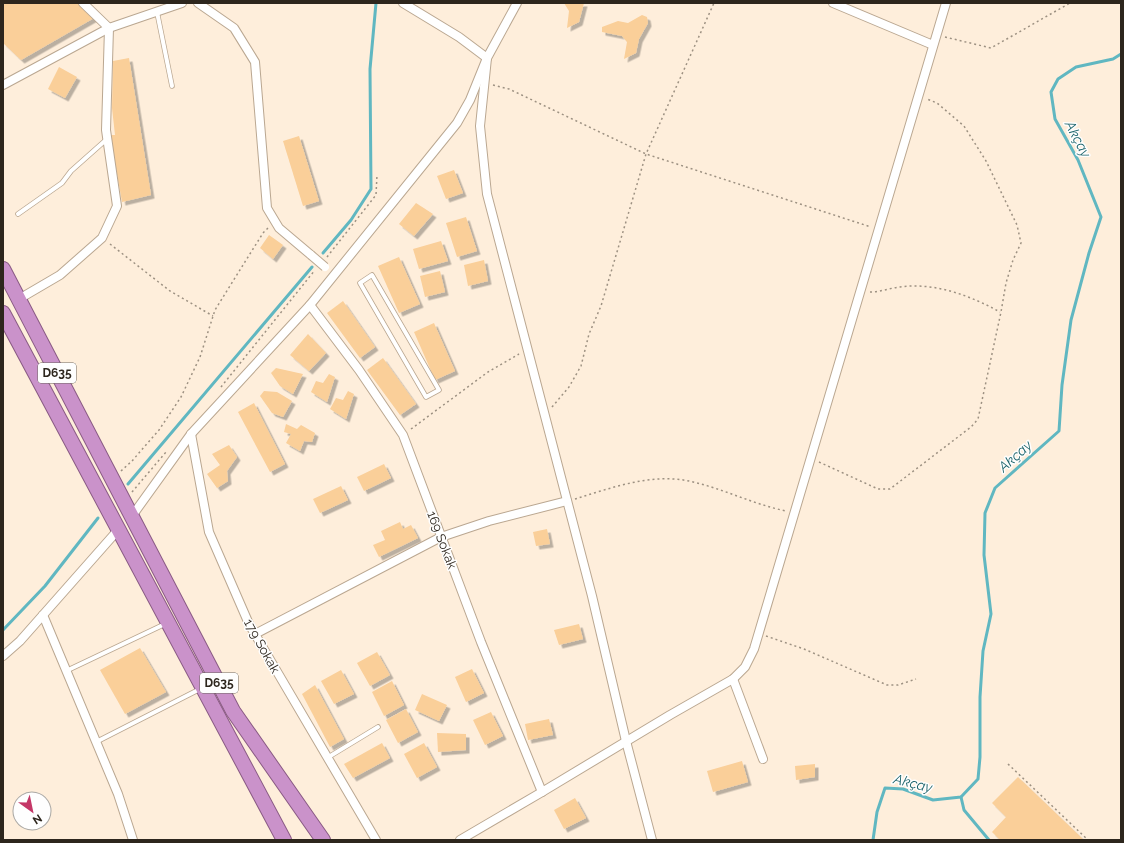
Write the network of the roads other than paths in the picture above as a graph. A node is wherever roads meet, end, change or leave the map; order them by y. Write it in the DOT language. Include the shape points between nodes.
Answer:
graph roads {
  1 [pos="83,3"];
  2 [pos="182,3"];
  3 [pos="198,3"];
  4 [pos="403,3"];
  5 [pos="517,3"];
  6 [pos="833,3"];
  7 [pos="946,3"];
  8 [pos="157,12"];
  9 [pos="109,28"];
  10 [pos="933,45"];
  11 [pos="487,58"];
  12 [pos="3,85"];
  13 [pos="172,86"];
  14 [pos="107,139"];
  15 [pos="18,214"];
  16 [pos="3,269"];
  17 [pos="335,275"];
  18 [pos="19,299"];
  19 [pos="310,305"];
  20 [pos="3,313"];
  21 [pos="426,397"];
  22 [pos="192,434"];
  23 [pos="567,501"];
  24 [pos="132,516"];
  25 [pos="118,530"];
  26 [pos="441,537"];
  27 [pos="43,615"];
  28 [pos="167,623"];
  29 [pos="255,634"];
  30 [pos="3,656"];
  31 [pos="66,671"];
  32 [pos="733,679"];
  33 [pos="202,688"];
  34 [pos="378,727"];
  35 [pos="626,741"];
  36 [pos="96,742"];
  37 [pos="326,758"];
  38 [pos="763,760"];
  39 [pos="542,792"];
  40 [pos="133,840"];
  41 [pos="284,840"];
  42 [pos="323,840"];
  43 [pos="376,840"];
  44 [pos="460,840"];
  45 [pos="652,840"];
  1 -- 9 [label="street"];
  2 -- 8 [label="street"];
  3 -- 17 [label="street, bridge" via="234,28 255,62 267,208 279,228"];
  4 -- 11 [label="street" via="459,37"];
  5 -- 11 [label="street"];
  6 -- 10 [label="street"];
  7 -- 10 [label="street"];
  8 -- 9 [label="street"];
  8 -- 13 [label="lane"];
  9 -- 12 [label="street"];
  9 -- 14 [label="street"];
  10 -- 32 [label="street" via="754,649 745,667"];
  11 -- 17 [label="street" via="470,100 457,123"];
  11 -- 23 [label="street" via="480,126 487,194"];
  14 -- 15 [label="lane" via="62,183"];
  14 -- 18 [label="street" via="117,206 102,238 60,275"];
  16 -- 18 [label="highway, D635"];
  17 -- 19 [label="street"];
  18 -- 24 [label="highway, D635"];
  19 -- 22 [label="street"];
  19 -- 26 [label="street, 169 Sokak" via="359,370 403,435"];
  20 -- 25 [label="highway, D635"];
  21 -- 21 [label="lane" via="360,283 372,275 439,390"];
  22 -- 24 [label="street"];
  22 -- 29 [label="street, 179 Sokak" via="209,532"];
  23 -- 26 [label="street" via="489,521"];
  23 -- 35 [label="street"];
  24 -- 42 [label="highway, D635" via="233,711"];
  25 -- 27 [label="street"];
  25 -- 28 [label="highway, D635"];
  26 -- 29 [label="street"];
  26 -- 39 [label="street, 169 Sokak"];
  27 -- 30 [label="street"];
  27 -- 31 [label="street"];
  28 -- 31 [label="lane"];
  28 -- 33 [label="highway, D635"];
  29 -- 37 [label="street, 179 Sokak"];
  31 -- 36 [label="street"];
  32 -- 35 [label="street"];
  32 -- 38 [label="street"];
  33 -- 36 [label="lane"];
  33 -- 41 [label="highway, D635"];
  34 -- 37 [label="lane"];
  35 -- 39 [label="street"];
  35 -- 45 [label="street"];
  36 -- 40 [label="street" via="118,794"];
  37 -- 43 [label="street, 179 Sokak"];
  39 -- 44 [label="street"];
}
